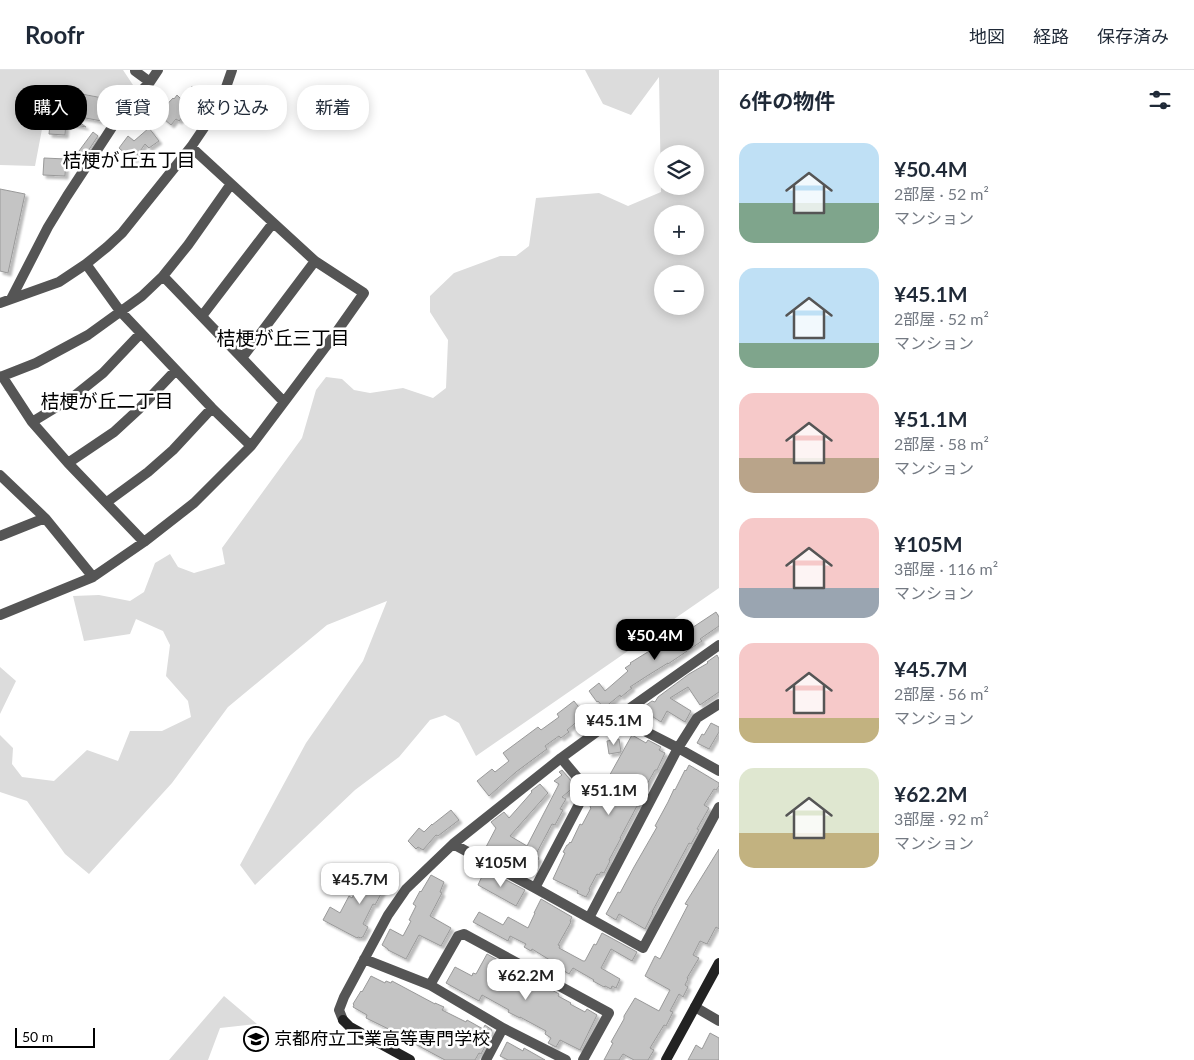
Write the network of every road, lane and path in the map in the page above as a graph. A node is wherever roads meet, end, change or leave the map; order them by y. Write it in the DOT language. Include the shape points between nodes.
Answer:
graph roads {
  1 [pos="136,70"];
  2 [pos="158,70"];
  3 [pos="232,70"];
  4 [pos="150,82"];
  5 [pos="191,147"];
  6 [pos="232,184"];
  7 [pos="273,223"];
  8 [pos="315,261"];
  9 [pos="86,264"];
  10 [pos="163,276"];
  11 [pos="11,299"];
  12 [pos="0,303"];
  13 [pos="120,311"];
  14 [pos="202,316"];
  15 [pos="141,333"];
  16 [pos="242,358"];
  17 [pos="176,370"];
  18 [pos="1,376"];
  19 [pos="284,402"];
  20 [pos="212,408"];
  21 [pos="32,422"];
  22 [pos="251,446"];
  23 [pos="68,463"];
  24 [pos="0,475"];
  25 [pos="107,502"];
  26 [pos="44,518"];
  27 [pos="0,536"];
  28 [pos="144,542"];
  29 [pos="93,577"];
  30 [pos="0,615"];
  31 [pos="719,645"];
  32 [pos="719,704"];
  33 [pos="613,720"];
  34 [pos="678,748"];
  35 [pos="561,758"];
  36 [pos="719,771"];
  37 [pos="719,806"];
  38 [pos="454,844"];
  39 [pos="536,888"];
  40 [pos="589,918"];
  41 [pos="364,959"];
  42 [pos="719,963"];
  43 [pos="430,985"];
  44 [pos="695,1007"];
  45 [pos="719,1021"];
  46 [pos="503,1028"];
  47 [pos="410,1060"];
  48 [pos="486,1060"];
  49 [pos="566,1060"];
  50 [pos="584,1060"];
  51 [pos="666,1060"];
  1 -- 4 [label="street"];
  2 -- 4 [label="street"];
  3 -- 5 [label="street" via="223,96"];
  4 -- 11 [label="street" via="126,106 67,196"];
  5 -- 6 [label="street"];
  5 -- 9 [label="street" via="122,233"];
  6 -- 7 [label="street"];
  6 -- 10 [label="street"];
  7 -- 8 [label="street"];
  7 -- 14 [label="street"];
  8 -- 16 [label="street"];
  8 -- 19 [label="street" via="364,293"];
  9 -- 11 [label="street" via="59,282"];
  9 -- 13 [label="street"];
  10 -- 13 [label="street"];
  10 -- 14 [label="street"];
  11 -- 12 [label="street"];
  13 -- 15 [label="street"];
  13 -- 18 [label="street" via="58,352"];
  14 -- 16 [label="street"];
  15 -- 17 [label="street"];
  15 -- 21 [label="street" via="103,373 73,397"];
  16 -- 19 [label="street"];
  17 -- 20 [label="street"];
  17 -- 23 [label="street" via="114,432"];
  18 -- 21 [label="street"];
  19 -- 22 [label="street"];
  20 -- 22 [label="street"];
  20 -- 25 [label="street" via="173,450"];
  21 -- 23 [label="street"];
  22 -- 28 [label="street" via="194,503"];
  23 -- 25 [label="street"];
  24 -- 26 [label="street"];
  25 -- 28 [label="street"];
  26 -- 27 [label="street"];
  26 -- 29 [label="street"];
  28 -- 29 [label="street"];
  29 -- 30 [label="street"];
  31 -- 33 [label="street"];
  32 -- 34 [label="street" via="697,718"];
  33 -- 34 [label="street" via="631,724"];
  33 -- 35 [label="street"];
  34 -- 36 [label="street"];
  34 -- 40 [label="street"];
  35 -- 38 [label="street"];
  35 -- 39 [label="street" via="587,789"];
  37 -- 40 [label="street" via="643,948"];
  38 -- 39 [label="street"];
  38 -- 41 [label="street" via="406,889"];
  39 -- 40 [label="street"];
  41 -- 43 [label="street"];
  41 -- 47 [label="street" via="339,1010 343,1020"];
  42 -- 44 [label="street"];
  43 -- 46 [label="street"];
  43 -- 50 [label="street" via="458,936 464,934 609,1012"];
  44 -- 45 [label="street"];
  44 -- 51 [label="street"];
  46 -- 48 [label="street"];
  46 -- 49 [label="street"];
}
